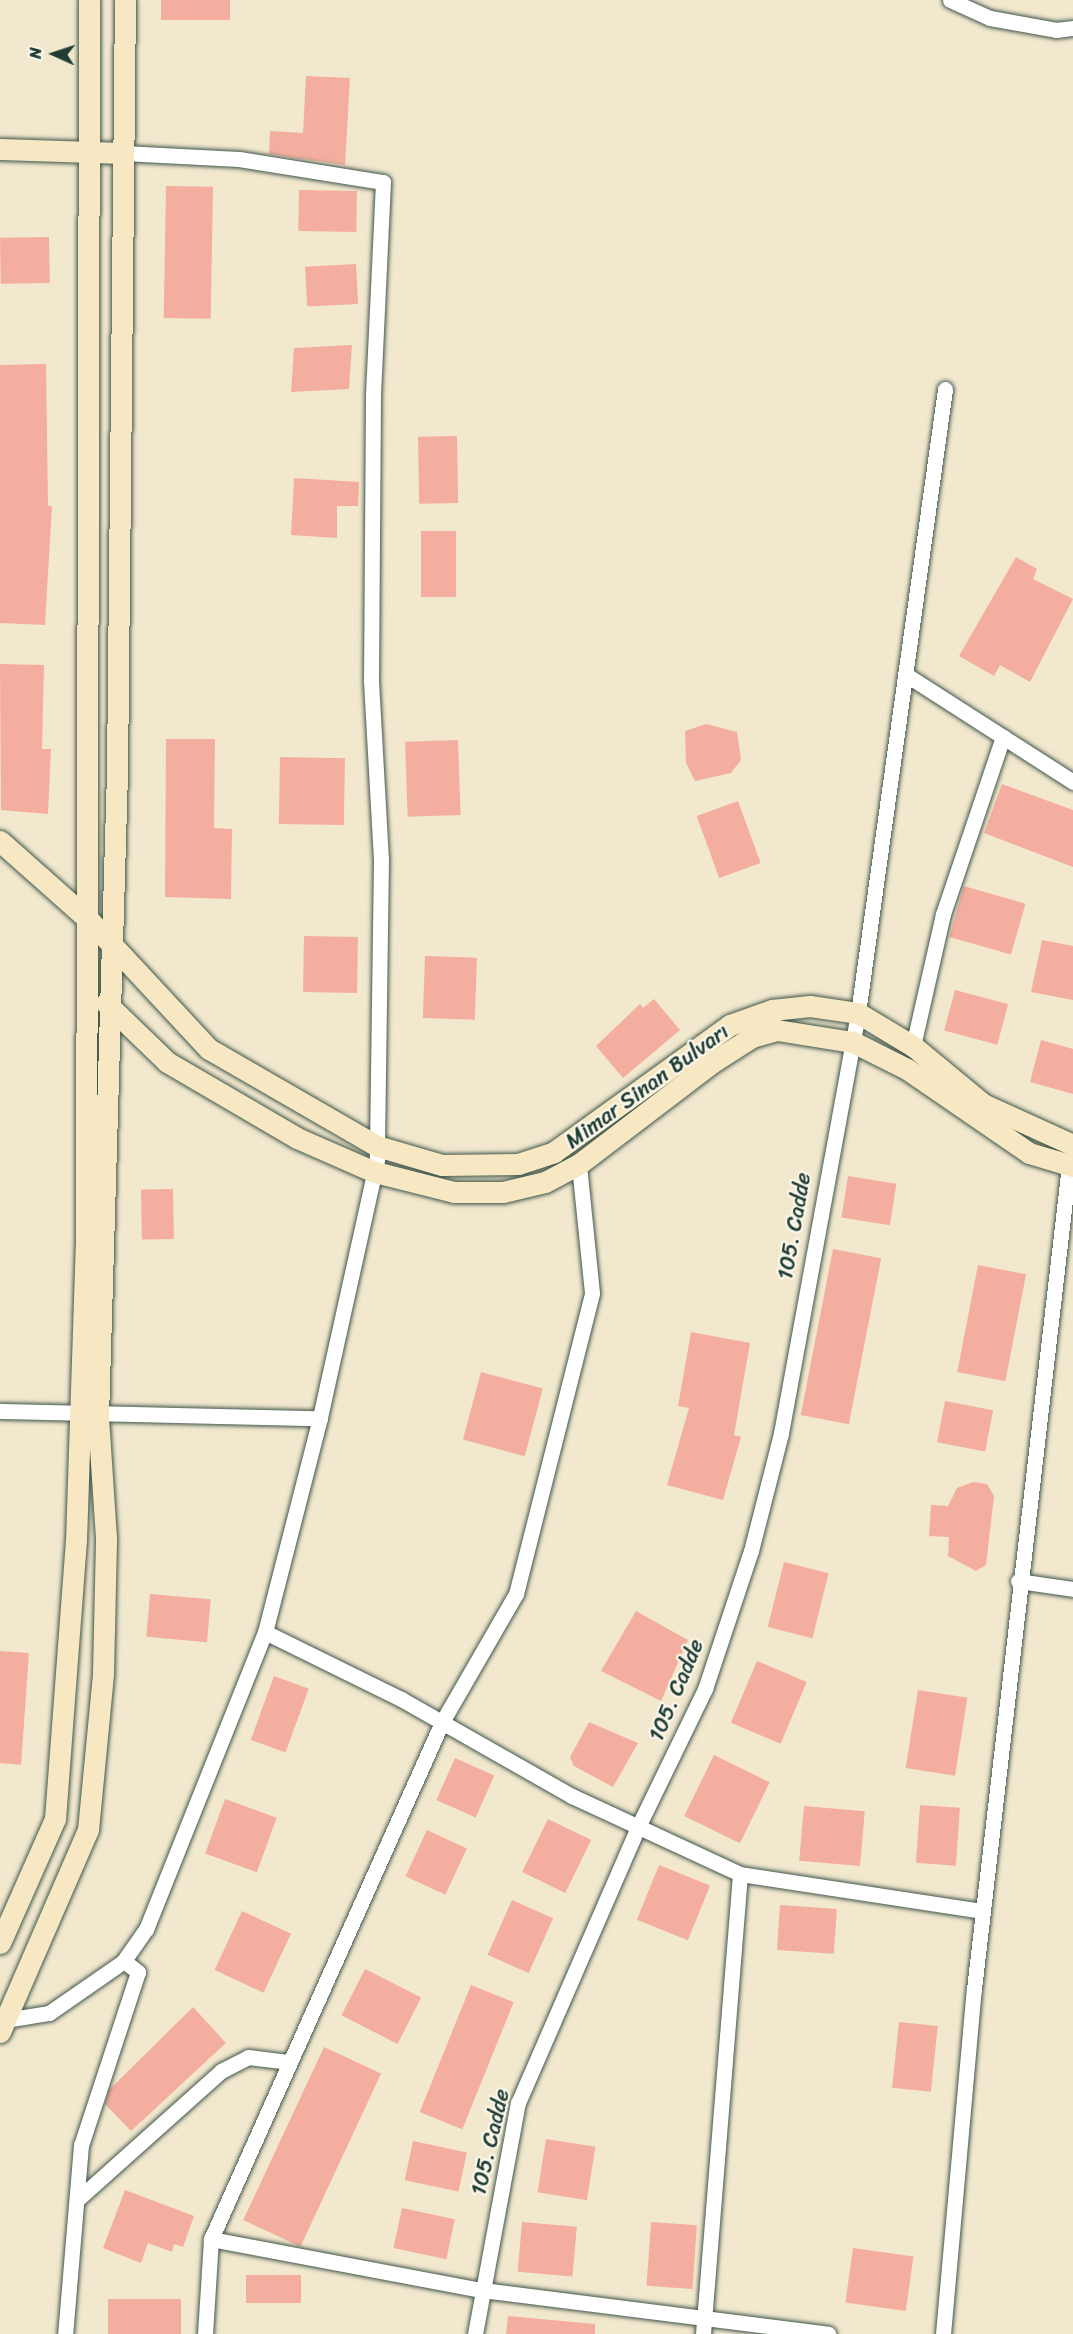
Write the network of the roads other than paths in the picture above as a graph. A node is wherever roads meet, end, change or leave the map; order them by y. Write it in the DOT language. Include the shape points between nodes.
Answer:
graph roads {
  1 [pos="89,0"];
  2 [pos="125,0"];
  3 [pos="951,0"];
  4 [pos="1073,28"];
  5 [pos="0,149"];
  6 [pos="87,150"];
  7 [pos="123,153"];
  8 [pos="945,389"];
  9 [pos="905,674"];
  10 [pos="1003,737"];
  11 [pos="1073,782"];
  12 [pos="0,841"];
  13 [pos="88,919"];
  14 [pos="112,949"];
  15 [pos="88,971"];
  16 [pos="110,1010"];
  17 [pos="858,1013"];
  18 [pos="853,1042"];
  19 [pos="913,1046"];
  20 [pos="1073,1145"];
  21 [pos="377,1146"];
  22 [pos="579,1164"];
  23 [pos="1071,1166"];
  24 [pos="375,1172"];
  25 [pos="0,1412"];
  26 [pos="89,1415"];
  27 [pos="320,1418"];
  28 [pos="1018,1581"];
  29 [pos="1073,1589"];
  30 [pos="265,1632"];
  31 [pos="442,1722"];
  32 [pos="637,1829"];
  33 [pos="740,1874"];
  34 [pos="982,1911"];
  35 [pos="0,1943"];
  36 [pos="124,1961"];
  37 [pos="2,2026"];
  38 [pos="286,2062"];
  39 [pos="78,2199"];
  40 [pos="211,2239"];
  41 [pos="482,2290"];
  42 [pos="704,2316"];
  43 [pos="65,2334"];
  44 [pos="204,2334"];
  45 [pos="475,2334"];
  46 [pos="703,2334"];
  47 [pos="828,2334"];
  48 [pos="943,2334"];
  1 -- 6 [label="main road"];
  2 -- 7 [label="main road"];
  3 -- 4 [label="street" via="990,18 1056,30"];
  5 -- 6 [label="main road"];
  6 -- 7 [label="main road"];
  6 -- 13 [label="main road"];
  7 -- 14 [label="main road"];
  7 -- 21 [label="street" via="238,159 384,182 374,396 371,669 381,859"];
  8 -- 9 [label="street, 105. Cadde"];
  9 -- 10 [label="street"];
  9 -- 17 [label="street, 105. Cadde"];
  10 -- 11 [label="street"];
  10 -- 19 [label="street" via="943,914"];
  12 -- 13 [label="main road, Mimar Sinan Bulvarı"];
  13 -- 14 [label="main road, Mimar Sinan Bulvarı"];
  13 -- 15 [label="main road"];
  14 -- 16 [label="main road"];
  14 -- 21 [label="main road, Mimar Sinan Bulvarı" via="208,1048"];
  15 -- 16 [label="main road, Mimar Sinan Bulvarı"];
  15 -- 26 [label="main road"];
  16 -- 24 [label="main road, Mimar Sinan Bulvarı" via="167,1062 297,1138"];
  16 -- 26 [label="main road"];
  17 -- 18 [label="street, 105. Cadde"];
  17 -- 19 [label="main road, Mimar Sinan Bulvarı"];
  17 -- 21 [label="main road, Mimar Sinan Bulvarı" via="810,1006 772,1010 730,1025 586,1133 518,1164 442,1165"];
  18 -- 22 [label="main road, Mimar Sinan Bulvarı" via="777,1030 752,1037"];
  18 -- 23 [label="main road, Mimar Sinan Bulvarı" via="908,1069 1029,1154"];
  18 -- 32 [label="street, 105. Cadde" via="834,1121 781,1433 751,1551 705,1689"];
  19 -- 20 [label="main road, Mimar Sinan Bulvarı" via="983,1104"];
  21 -- 24 [label="street"];
  22 -- 24 [label="main road, Mimar Sinan Bulvarı" via="545,1182 503,1192 454,1192"];
  22 -- 31 [label="street" via="592,1293 556,1450 516,1594"];
  23 -- 28 [label="street"];
  24 -- 27 [label="street"];
  25 -- 26 [label="street"];
  26 -- 27 [label="street"];
  26 -- 35 [label="main road" via="65,1739 55,1819"];
  26 -- 37 [label="main road" via="106,1538 103,1650 88,1830"];
  27 -- 30 [label="street"];
  28 -- 29 [label="street"];
  28 -- 34 [label="street"];
  30 -- 31 [label="street"];
  30 -- 36 [label="street" via="146,1929"];
  31 -- 32 [label="street"];
  31 -- 38 [label="street"];
  32 -- 33 [label="street"];
  32 -- 41 [label="street, 105. Cadde" via="518,2103"];
  33 -- 34 [label="street"];
  33 -- 42 [label="street"];
  34 -- 48 [label="street"];
  36 -- 37 [label="street" via="49,2013"];
  36 -- 39 [label="street" via="138,1972 137,1983 81,2145"];
  38 -- 39 [label="street" via="248,2057 221,2071"];
  38 -- 40 [label="street"];
  39 -- 43 [label="street"];
  40 -- 41 [label="street"];
  40 -- 44 [label="street"];
  41 -- 42 [label="street"];
  41 -- 45 [label="street, 105. Cadde"];
  42 -- 46 [label="street"];
  42 -- 47 [label="street"];
}
